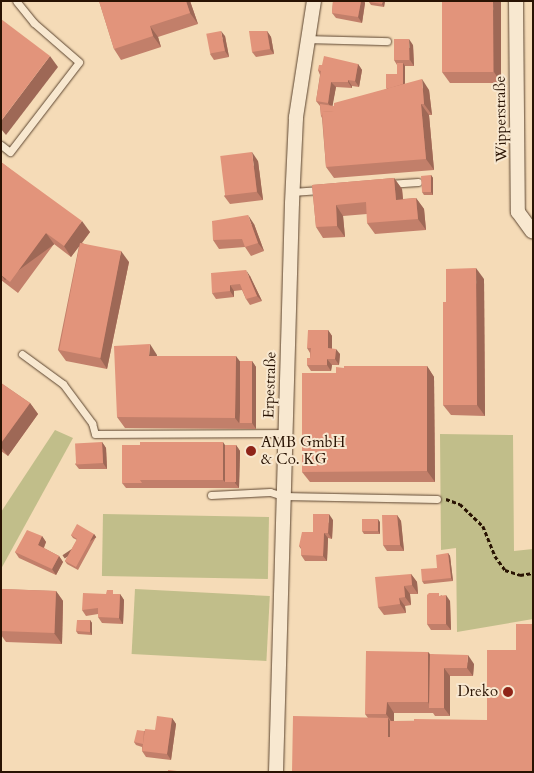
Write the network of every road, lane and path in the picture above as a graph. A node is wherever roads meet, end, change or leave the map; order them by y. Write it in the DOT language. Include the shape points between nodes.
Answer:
graph roads {
  1 [pos="16,1"];
  2 [pos="314,1"];
  3 [pos="516,1"];
  4 [pos="308,39"];
  5 [pos="388,41"];
  6 [pos="1,145"];
  7 [pos="418,182"];
  8 [pos="379,185"];
  9 [pos="331,189"];
  10 [pos="292,192"];
  11 [pos="532,231"];
  12 [pos="22,354"];
  13 [pos="285,433"];
  14 [pos="211,495"];
  15 [pos="283,496"];
  16 [pos="437,499"];
  17 [pos="533,573"];
  18 [pos="276,772"];
  1 -- 6 [label="lane" via="34,23 79,62 10,152"];
  2 -- 4 [label="street, Erpestraße"];
  3 -- 11 [label="street, Wipperstraße" via="518,212"];
  4 -- 5 [label="lane"];
  4 -- 10 [label="street, Erpestraße" via="296,117"];
  7 -- 8 [label="lane"];
  9 -- 10 [label="lane"];
  10 -- 13 [label="street, Erpestraße"];
  12 -- 13 [label="lane" via="63,384 92,423 95,434"];
  13 -- 15 [label="street, Erpestraße"];
  14 -- 15 [label="lane" via="270,492"];
  15 -- 16 [label="lane"];
  15 -- 18 [label="street, Erpestraße"];
  16 -- 17 [label="path" via="449,498 460,504 482,526 505,570 520,575"];
}
